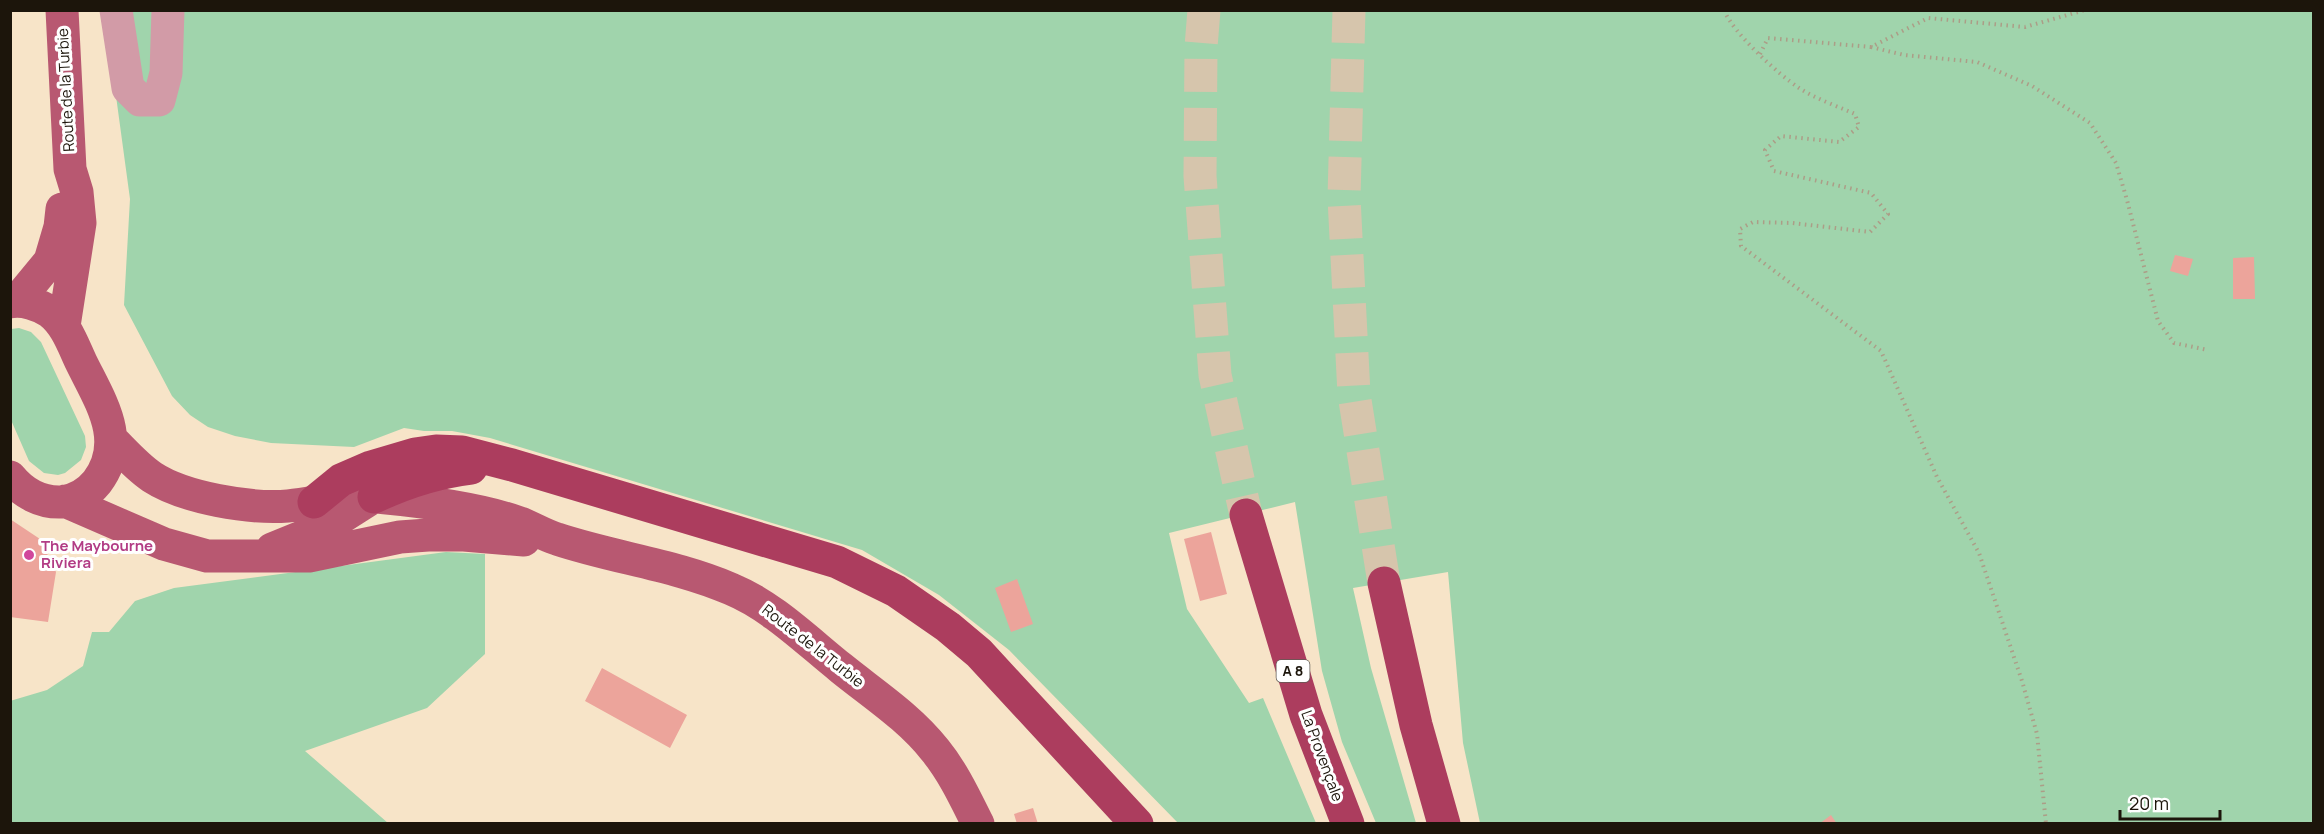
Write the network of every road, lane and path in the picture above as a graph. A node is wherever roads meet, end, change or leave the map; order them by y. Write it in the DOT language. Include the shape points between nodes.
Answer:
graph roads {
  1 [pos="62,10"];
  2 [pos="116,10"];
  3 [pos="168,10"];
  4 [pos="1724,10"];
  5 [pos="2085,10"];
  6 [pos="1871,47"];
  7 [pos="1760,54"];
  8 [pos="70,169"];
  9 [pos="14,301"];
  10 [pos="64,326"];
  11 [pos="2208,350"];
  12 [pos="111,439"];
  13 [pos="512,465"];
  14 [pos="10,477"];
  15 [pos="374,497"];
  16 [pos="65,501"];
  17 [pos="314,502"];
  18 [pos="1246,515"];
  19 [pos="556,539"];
  20 [pos="255,555"];
  21 [pos="1384,583"];
  22 [pos="978,824"];
  23 [pos="1137,824"];
  24 [pos="1348,824"];
  25 [pos="1444,824"];
  26 [pos="2046,824"];
  1 -- 8 [label="main road, Route de la Turbie"];
  2 -- 3 [label="lane" via="129,88 140,100 159,100 166,73"];
  4 -- 7 [label="path" via="1728,21"];
  5 -- 6 [label="path" via="2025,27 1928,18"];
  6 -- 7 [label="path" via="1768,38"];
  6 -- 11 [label="path" via="1904,55 1977,62 2032,86 2090,123 2116,164 2158,321 2174,343"];
  7 -- 26 [label="path" via="1800,88 1855,114 1859,127 1839,142 1781,136 1766,150 1774,171 1870,193 1888,214 1870,232 1753,222 1740,229 1740,246 1881,351 1937,477 1979,553 2037,734"];
  8 -- 9 [label="main road, Route de la Turbie" via="50,261"];
  8 -- 10 [label="main road, Route de la Turbie" via="80,222"];
  9 -- 10 [label="main road" via="50,311"];
  10 -- 12 [label="main road" via="103,405"];
  12 -- 16 [label="main road" via="106,466 98,480 79,498"];
  12 -- 17 [label="main road, Route de la Turbie" via="152,477 191,494 274,506"];
  13 -- 15 [label="highway" via="431,475"];
  13 -- 17 [label="highway" via="462,452 415,454 341,480"];
  13 -- 23 [label="highway" via="837,562 896,591 979,653"];
  14 -- 16 [label="main road, Route de la Turbie" via="39,499"];
  15 -- 17 [label="main road, Route de la Turbie"];
  15 -- 19 [label="main road, Route de la Turbie" via="494,516"];
  15 -- 20 [label="main road" via="326,527"];
  16 -- 20 [label="main road, Route de la Turbie" via="186,552"];
  18 -- 24 [label="highway, La Provençale / A 8" via="1306,715"];
  19 -- 20 [label="main road, Route de la Turbie" via="400,537 309,556"];
  19 -- 22 [label="main road, Route de la Turbie" via="683,573 732,589 761,605 912,724 952,774"];
  21 -- 25 [label="highway" via="1416,724"];
}
